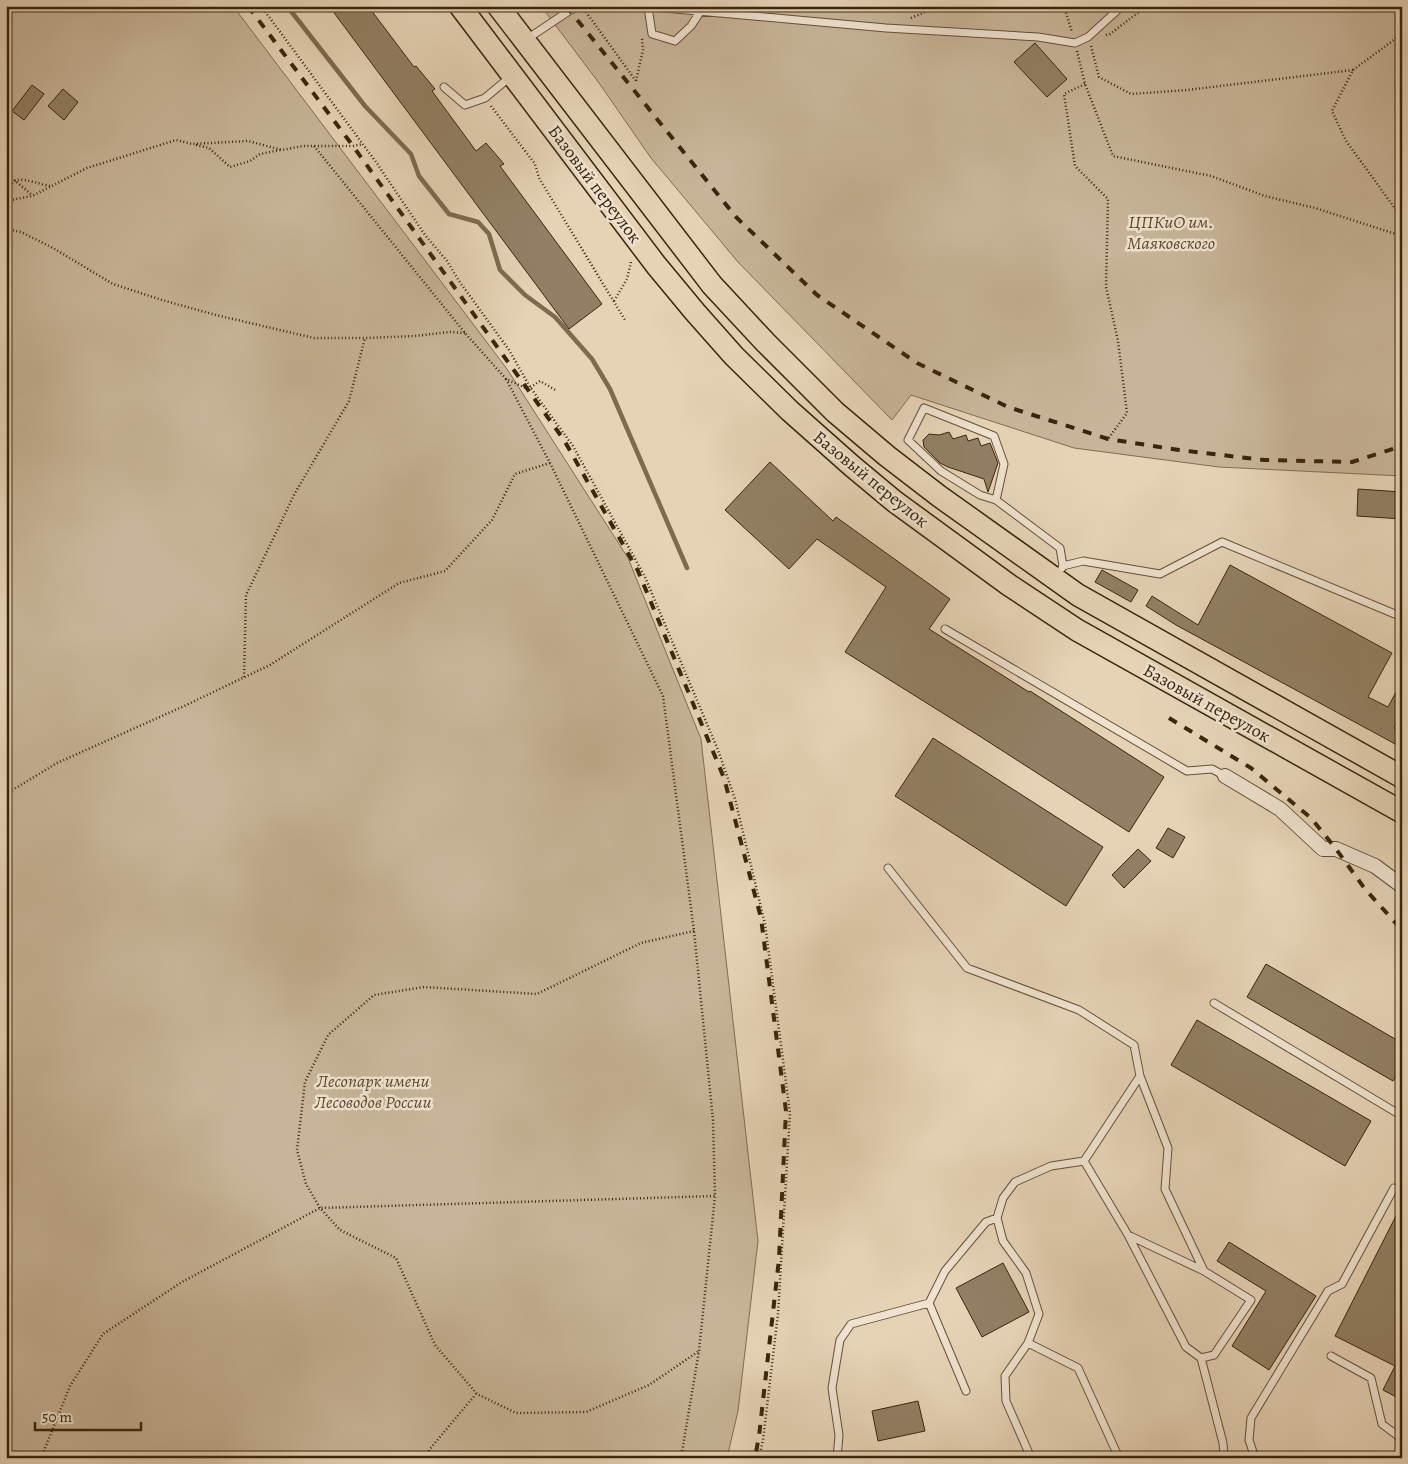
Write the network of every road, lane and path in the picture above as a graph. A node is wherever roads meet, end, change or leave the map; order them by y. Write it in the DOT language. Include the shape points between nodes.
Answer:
graph roads {
  1 [pos="261,6"];
  2 [pos="460,6"];
  3 [pos="498,6"];
  4 [pos="642,6"];
  5 [pos="940,6"];
  6 [pos="1064,6"];
  7 [pos="1122,6"];
  8 [pos="1147,6"];
  9 [pos="648,7"];
  10 [pos="582,8"];
  11 [pos="700,12"];
  12 [pos="886,28"];
  13 [pos="641,33"];
  14 [pos="1402,34"];
  15 [pos="1088,36"];
  16 [pos="525,41"];
  17 [pos="1075,43"];
  18 [pos="1353,70"];
  19 [pos="512,75"];
  20 [pos="1085,84"];
  21 [pos="444,87"];
  22 [pos="485,98"];
  23 [pos="192,144"];
  24 [pos="363,144"];
  25 [pos="314,146"];
  26 [pos="282,150"];
  27 [pos="6,174"];
  28 [pos="16,182"];
  29 [pos="52,186"];
  30 [pos="6,187"];
  31 [pos="32,196"];
  32 [pos="6,201"];
  33 [pos="1402,218"];
  34 [pos="6,229"];
  35 [pos="1402,236"];
  36 [pos="632,258"];
  37 [pos="614,301"];
  38 [pos="625,320"];
  39 [pos="465,333"];
  40 [pos="365,338"];
  41 [pos="506,379"];
  42 [pos="530,387"];
  43 [pos="557,391"];
  44 [pos="1108,439"];
  45 [pos="550,463"];
  46 [pos="996,500"];
  47 [pos="1059,572"];
  48 [pos="1402,618"];
  49 [pos="945,629"];
  50 [pos="244,677"];
  51 [pos="1226,776"];
  52 [pos="1402,776"];
  53 [pos="6,794"];
  54 [pos="1402,812"];
  55 [pos="888,868"];
  56 [pos="1402,886"];
  57 [pos="694,932"];
  58 [pos="1214,1003"];
  59 [pos="1140,1076"];
  60 [pos="1402,1106"];
  61 [pos="1084,1161"];
  62 [pos="1394,1188"];
  63 [pos="715,1196"];
  64 [pos="320,1208"];
  65 [pos="997,1218"];
  66 [pos="1128,1235"];
  67 [pos="1204,1270"];
  68 [pos="929,1303"];
  69 [pos="1028,1344"];
  70 [pos="699,1351"];
  71 [pos="1331,1356"];
  72 [pos="1201,1358"];
  73 [pos="966,1391"];
  74 [pos="477,1394"];
  75 [pos="1402,1439"];
  76 [pos="41,1458"];
  77 [pos="428,1458"];
  78 [pos="681,1458"];
  79 [pos="759,1458"];
  80 [pos="837,1458"];
  81 [pos="1031,1458"];
  82 [pos="1119,1458"];
  83 [pos="1224,1458"];
  84 [pos="1255,1458"];
  1 -- 24 [label="path"];
  2 -- 19 [label="main road, Базовый переулок"];
  3 -- 16 [label="main road, Базовый переулок"];
  4 -- 9 [label="lane"];
  5 -- 12 [label="path"];
  6 -- 17 [label="path"];
  7 -- 15 [label="lane"];
  8 -- 15 [label="path" via="1110,34"];
  9 -- 11 [label="lane"];
  9 -- 11 [label="lane" via="652,34 675,41"];
  10 -- 13 [label="path" via="636,81 643,50"];
  10 -- 16 [label="lane" via="569,10"];
  11 -- 12 [label="lane"];
  12 -- 17 [label="lane" via="1038,37"];
  14 -- 18 [label="path"];
  15 -- 17 [label="lane"];
  15 -- 18 [label="path" via="1099,77 1132,94"];
  16 -- 47 [label="main road, Базовый переулок" via="712,285 766,344 835,412 887,456 947,501"];
  17 -- 20 [label="path"];
  18 -- 33 [label="path" via="1332,111 1346,141"];
  19 -- 22 [label="lane"];
  19 -- 54 [label="main road, Базовый переулок" via="694,312 797,417 894,501 1077,630"];
  20 -- 35 [label="path" via="1113,156 1211,176 1265,196"];
  20 -- 44 [label="path" via="1064,94 1075,166 1108,199 1106,288 1118,340 1127,413"];
  21 -- 22 [label="lane" via="465,105"];
  22 -- 37 [label="path" via="535,164 539,178"];
  23 -- 26 [label="path" via="248,141"];
  23 -- 26 [label="path" via="209,148 230,167 260,154"];
  23 -- 29 [label="path" via="176,140 87,168"];
  24 -- 25 [label="path"];
  24 -- 42 [label="path" via="509,350"];
  25 -- 26 [label="path"];
  25 -- 39 [label="path"];
  27 -- 28 [label="path"];
  28 -- 29 [label="path" via="27,180"];
  28 -- 30 [label="path"];
  28 -- 31 [label="path"];
  29 -- 31 [label="path"];
  31 -- 32 [label="path"];
  34 -- 40 [label="path" via="21,232 54,248 113,284 162,300 314,338"];
  36 -- 37 [label="path" via="627,279"];
  37 -- 38 [label="path"];
  39 -- 40 [label="path"];
  39 -- 41 [label="path"];
  40 -- 50 [label="path" via="349,401 295,493 246,595"];
  41 -- 42 [label="path" via="528,389"];
  41 -- 45 [label="path"];
  42 -- 43 [label="path" via="540,382"];
  42 -- 79 [label="path" via="573,446 645,577 718,750 735,799 765,924 790,1113 778,1314"];
  45 -- 50 [label="path" via="515,474 492,520 445,570 399,583 270,665"];
  45 -- 57 [label="path" via="663,696"];
  46 -- 46 [label="lane" via="980,495 941,471 908,440 924,408 994,436 1004,464"];
  46 -- 47 [label="lane" via="1060,548"];
  47 -- 48 [label="lane" via="1083,561 1160,574 1222,542"];
  47 -- 52 [label="main road, Базовый переулок" via="1101,609"];
  49 -- 51 [label="lane" via="1186,771 1212,769"];
  50 -- 53 [label="path" via="57,763"];
  51 -- 56 [label="street" via="1280,809 1323,849 1336,849 1374,866"];
  55 -- 59 [label="lane" via="968,968 1087,1015 1134,1045"];
  57 -- 63 [label="path" via="713,1120"];
  57 -- 64 [label="path" via="640,943 537,994 424,987 374,995 328,1035 305,1082 297,1150 306,1184"];
  58 -- 60 [label="lane" via="1397,1114"];
  59 -- 61 [label="lane"];
  59 -- 67 [label="lane" via="1168,1148 1166,1189"];
  61 -- 65 [label="lane" via="1051,1166 1015,1182 1003,1198"];
  61 -- 66 [label="lane"];
  62 -- 84 [label="lane" via="1342,1284 1328,1291 1251,1418 1249,1440"];
  63 -- 64 [label="path"];
  63 -- 70 [label="path"];
  64 -- 74 [label="path" via="340,1230 396,1258 435,1346"];
  64 -- 76 [label="path" via="182,1282 103,1334 70,1386"];
  65 -- 68 [label="lane" via="986,1222 946,1271"];
  65 -- 69 [label="lane" via="1003,1241 1026,1273 1039,1314"];
  66 -- 67 [label="lane"];
  66 -- 72 [label="lane" via="1186,1347"];
  67 -- 72 [label="lane" via="1251,1300 1214,1355"];
  68 -- 73 [label="lane"];
  68 -- 80 [label="lane" via="851,1324 840,1340 832,1388 839,1435"];
  69 -- 81 [label="lane" via="1005,1376 1006,1402"];
  69 -- 82 [label="lane" via="1078,1368"];
  70 -- 74 [label="path" via="649,1385 586,1412 516,1413"];
  70 -- 78 [label="path"];
  71 -- 75 [label="lane" via="1371,1378 1382,1424"];
  72 -- 83 [label="lane"];
  74 -- 77 [label="path" via="429,1450"];
}
